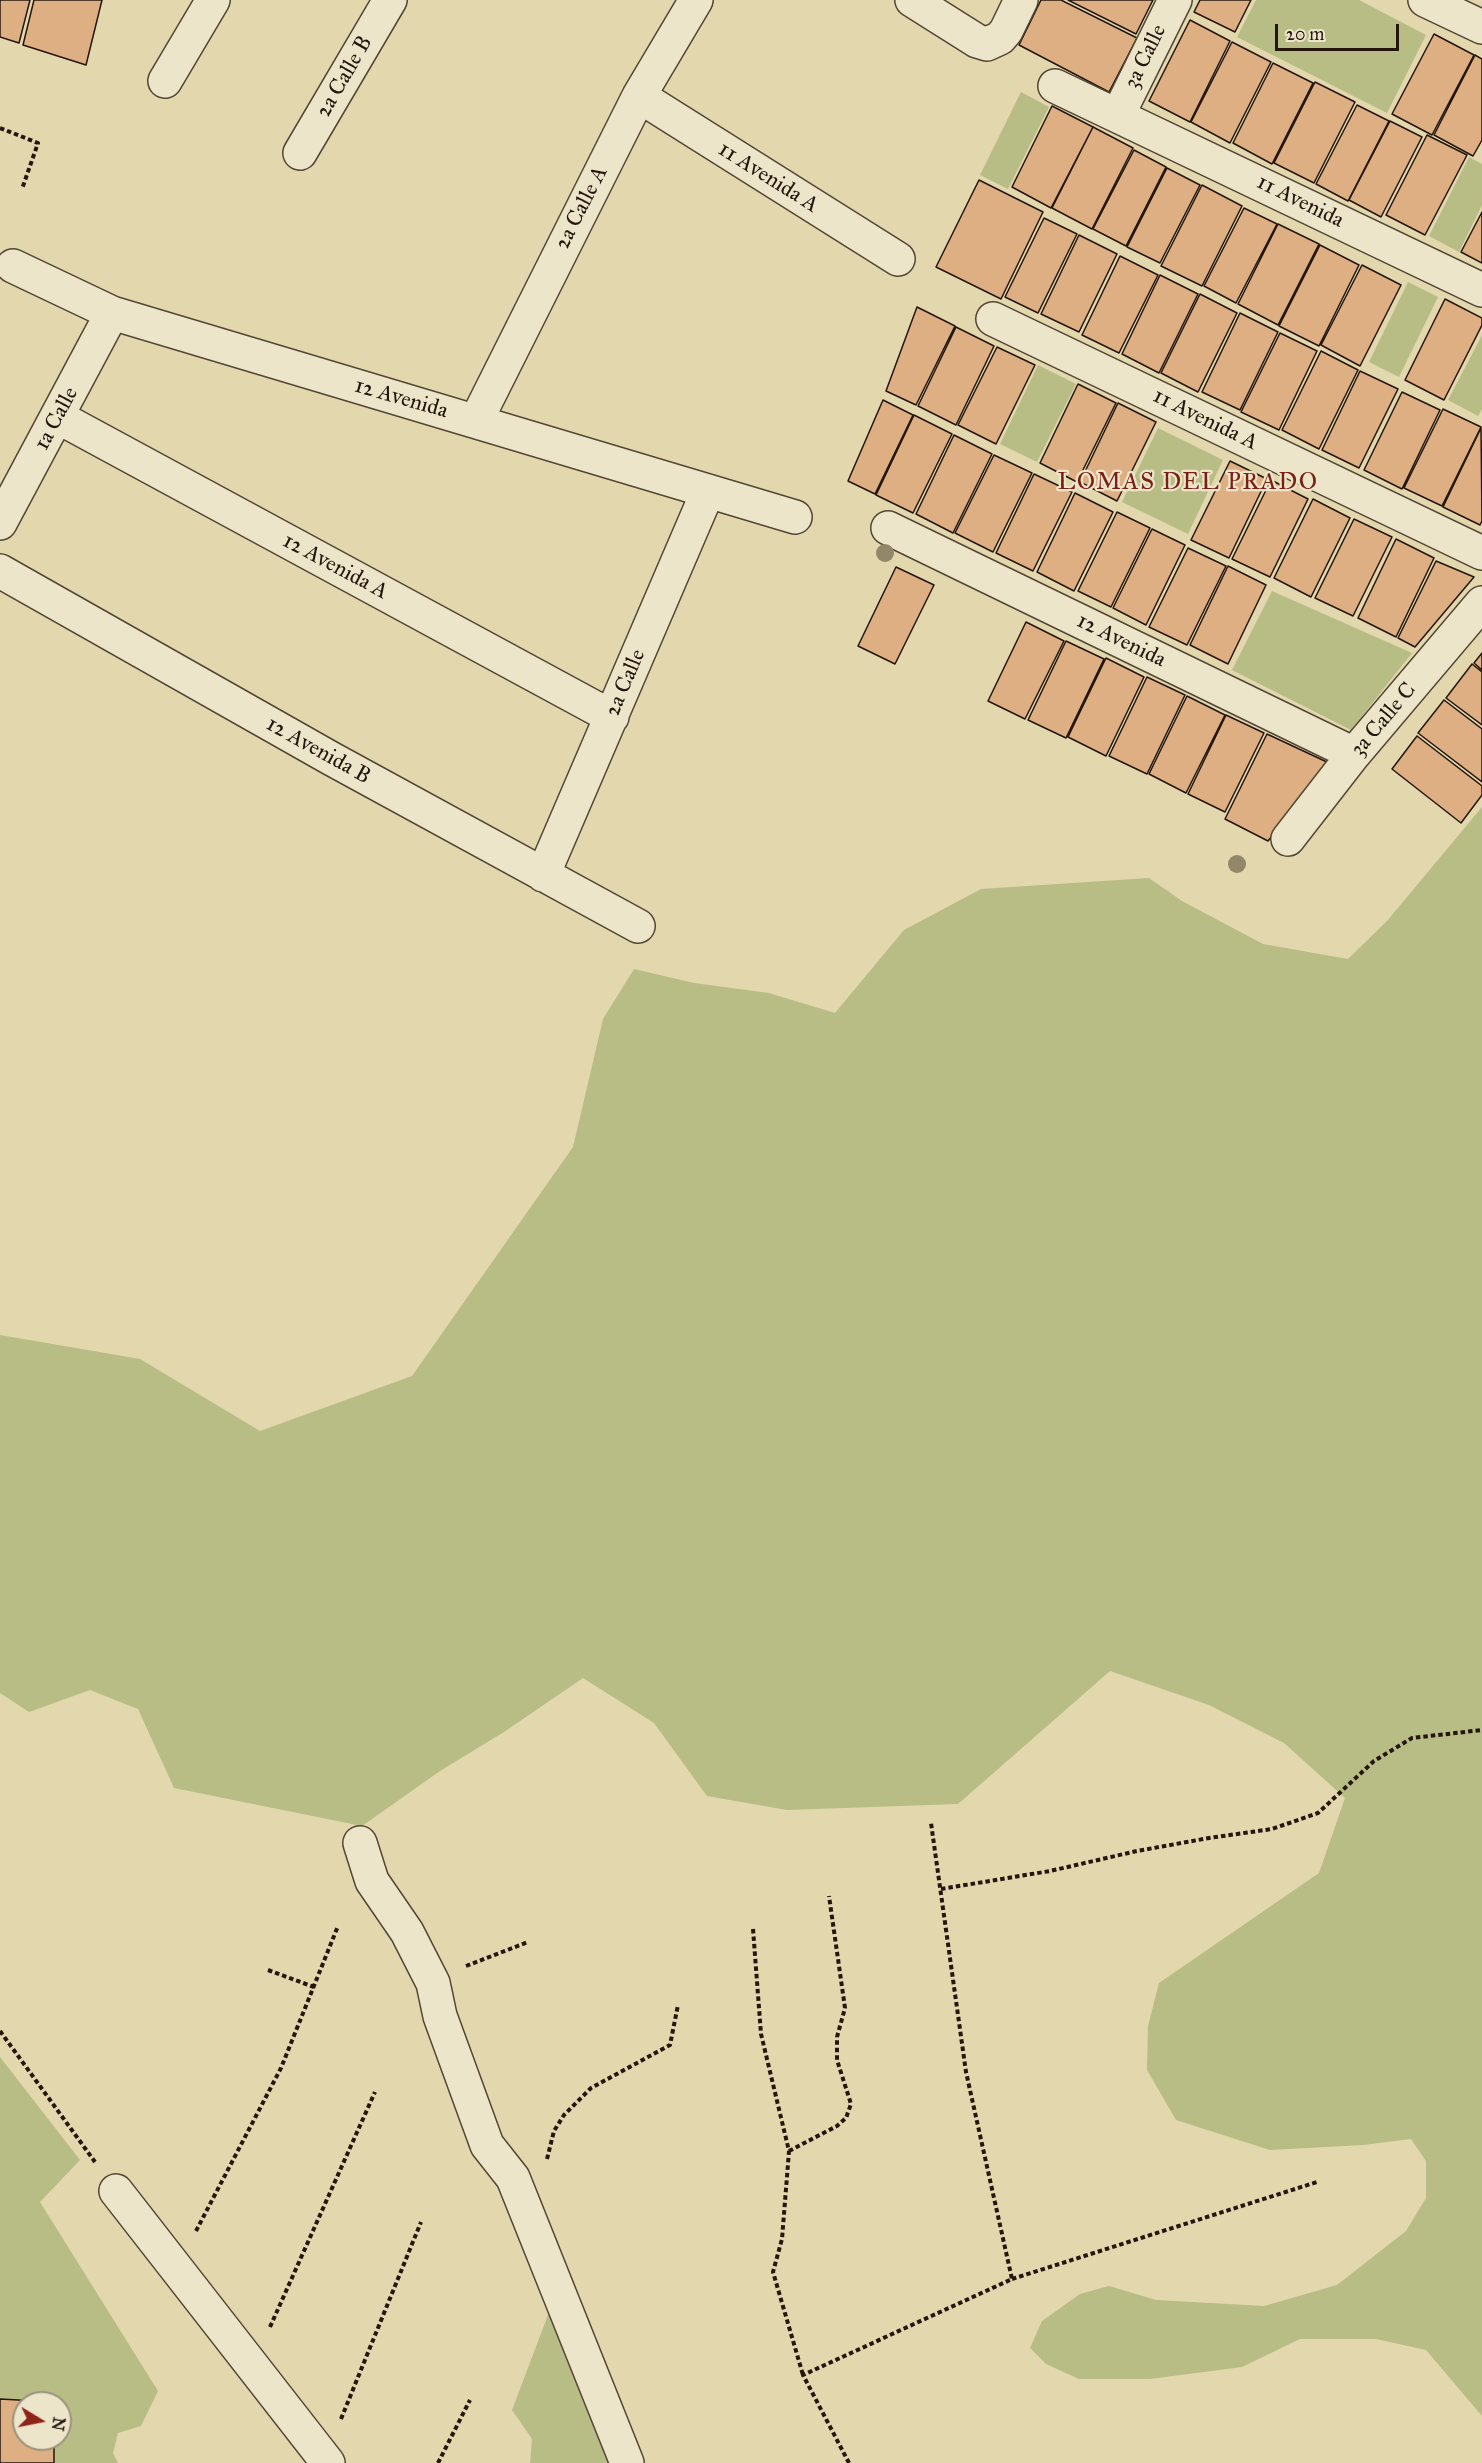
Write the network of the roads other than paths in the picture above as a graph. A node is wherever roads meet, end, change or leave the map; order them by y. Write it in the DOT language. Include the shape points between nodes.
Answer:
graph roads {
  1 [pos="213,0"];
  2 [pos="390,0"];
  3 [pos="696,0"];
  4 [pos="912,0"];
  5 [pos="1021,0"];
  6 [pos="1175,0"];
  7 [pos="1425,0"];
  8 [pos="1482,27"];
  9 [pos="165,81"];
  10 [pos="1055,86"];
  11 [pos="639,96"];
  12 [pos="1118,115"];
  13 [pos="300,153"];
  14 [pos="898,259"];
  15 [pos="13,266"];
  16 [pos="1482,290"];
  17 [pos="112,313"];
  18 [pos="993,319"];
  19 [pos="58,417"];
  20 [pos="476,421"];
  21 [pos="708,491"];
  22 [pos="795,517"];
  23 [pos="0,523"];
  24 [pos="888,528"];
  25 [pos="1482,554"];
  26 [pos="0,571"];
  27 [pos="1482,603"];
  28 [pos="612,717"];
  29 [pos="1354,754"];
  30 [pos="1288,839"];
  31 [pos="543,875"];
  32 [pos="638,926"];
  33 [pos="360,1843"];
  34 [pos="116,2191"];
  35 [pos="326,2461"];
  36 [pos="627,2463"];
  1 -- 9 [label="street"];
  2 -- 13 [label="street, 2a Calle B"];
  3 -- 11 [label="street, 2a Calle A"];
  4 -- 5 [label="street" via="987,44 999,38"];
  6 -- 12 [label="street, 3a Calle"];
  7 -- 8 [label="street"];
  10 -- 12 [label="street, 11 Avenida"];
  11 -- 14 [label="street, 11 Avenida A"];
  11 -- 20 [label="street, 2a Calle A"];
  12 -- 16 [label="street, 11 Avenida"];
  15 -- 17 [label="street, 12 Avenida"];
  17 -- 19 [label="street, 1a Calle"];
  17 -- 20 [label="street, 12 Avenida"];
  18 -- 25 [label="street, 11 Avenida A"];
  19 -- 23 [label="street, 1a Calle"];
  19 -- 28 [label="street, 12 Avenida A"];
  20 -- 21 [label="street, 12 Avenida"];
  21 -- 22 [label="street, 12 Avenida"];
  21 -- 28 [label="street, 2a Calle"];
  24 -- 29 [label="street, 12 Avenida"];
  26 -- 31 [label="street, 12 Avenida B"];
  27 -- 29 [label="street, 3a Calle C"];
  28 -- 31 [label="street, 2a Calle"];
  29 -- 30 [label="street, 3a Calle C"];
  31 -- 32 [label="street, 12 Avenida B"];
  33 -- 36 [label="street" via="372,1881 407,1932 433,1983 440,2016 487,2145 513,2178"];
  34 -- 35 [label="street"];
}
